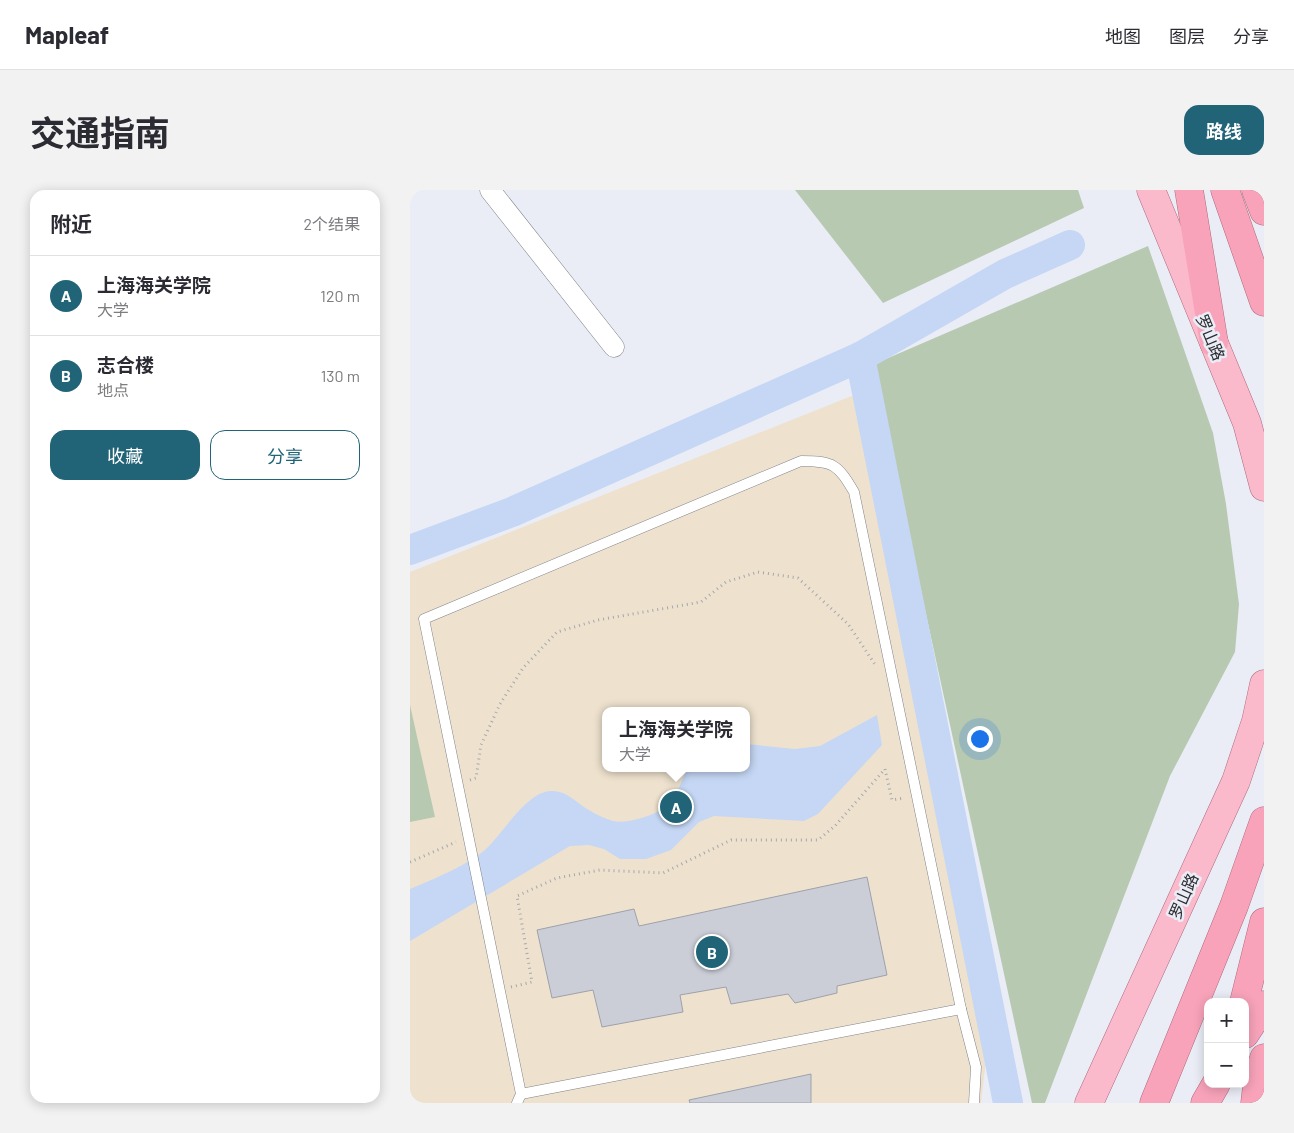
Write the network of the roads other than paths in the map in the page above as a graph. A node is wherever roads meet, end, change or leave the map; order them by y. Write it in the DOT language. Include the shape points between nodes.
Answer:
graph roads {
  1 [pos="490,190"];
  2 [pos="1152,190"];
  3 [pos="1189,190"];
  4 [pos="1225,190"];
  5 [pos="1256,190"];
  6 [pos="1264,211"];
  7 [pos="1264,302"];
  8 [pos="1214,343"];
  9 [pos="614,347"];
  10 [pos="1264,486"];
  11 [pos="1264,684"];
  12 [pos="1264,821"];
  13 [pos="1264,922"];
  14 [pos="1245,998"];
  15 [pos="1264,1005"];
  16 [pos="961,1009"];
  17 [pos="1249,1028"];
  18 [pos="1264,1058"];
  19 [pos="1214,1088"];
  20 [pos="1225,1088"];
  21 [pos="519,1099"];
  22 [pos="974,1103"];
  23 [pos="1089,1103"];
  24 [pos="1154,1103"];
  25 [pos="1205,1103"];
  26 [pos="1223,1103"];
  27 [pos="1255,1103"];
  1 -- 9 [label="street"];
  2 -- 8 [label="main road, 罗山路"];
  3 -- 8 [label="highway"];
  4 -- 7 [label="highway"];
  5 -- 6 [label="highway"];
  8 -- 10 [label="main road, 罗山路" via="1247,423"];
  11 -- 23 [label="main road, 罗山路" via="1256,721 1236,781"];
  12 -- 24 [label="highway" via="1234,906"];
  13 -- 14 [label="highway"];
  15 -- 17 [label="highway"];
  16 -- 21 [label="lane"];
  16 -- 21 [label="lane" via="854,492 841,470 820,461 802,461 424,619 500,990"];
  16 -- 22 [label="lane" via="976,1067"];
  18 -- 27 [label="highway"];
  19 -- 25 [label="highway"];
  20 -- 26 [label="highway"];
}
